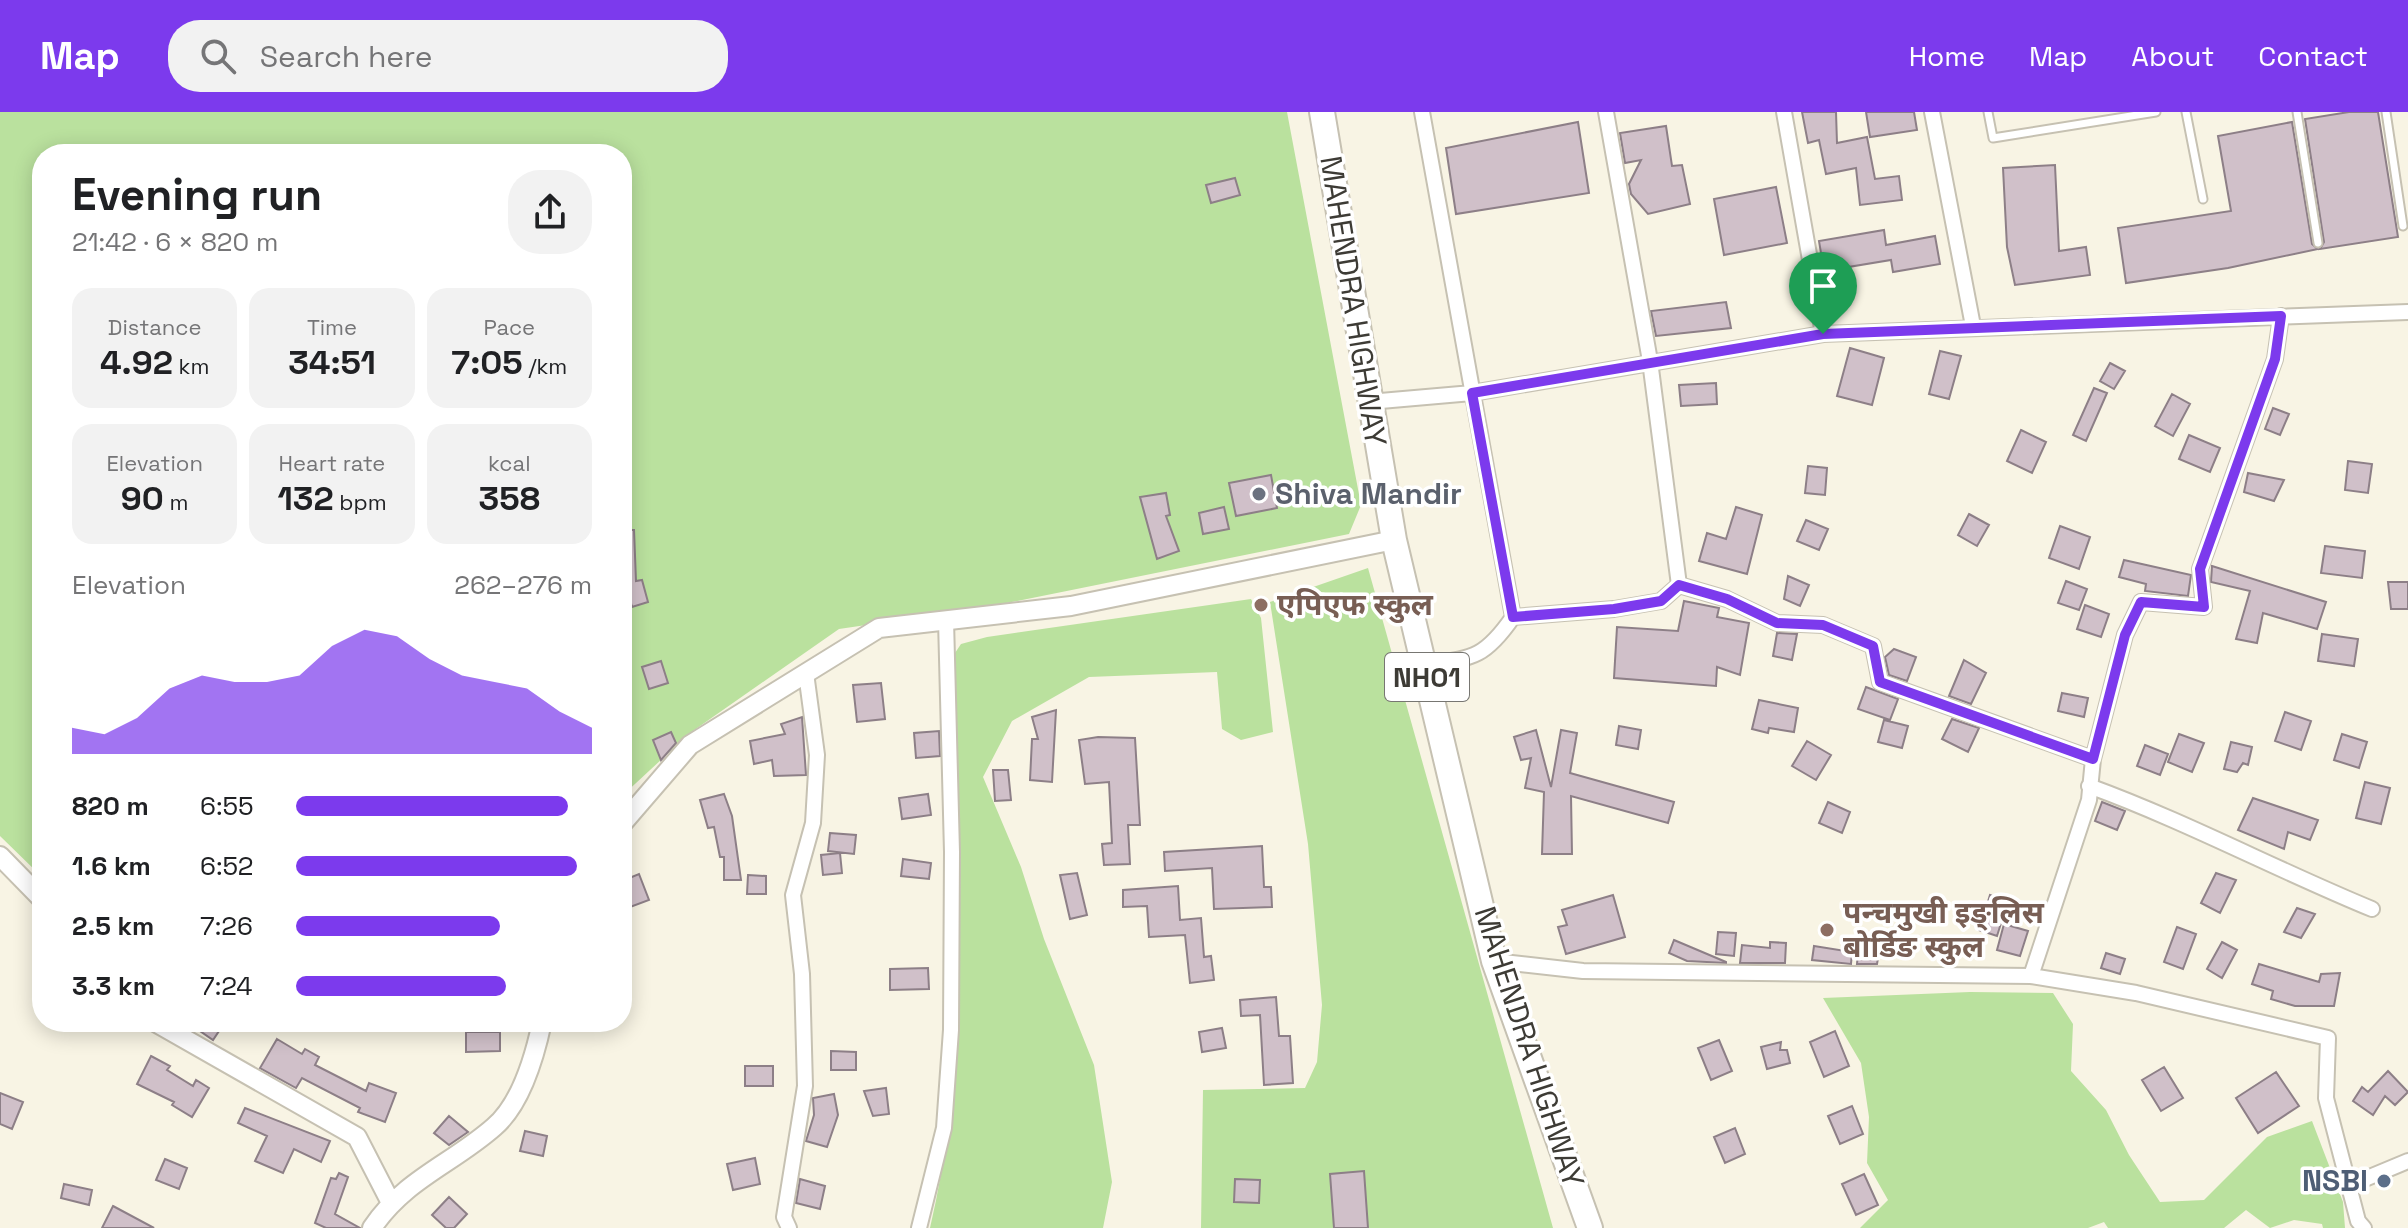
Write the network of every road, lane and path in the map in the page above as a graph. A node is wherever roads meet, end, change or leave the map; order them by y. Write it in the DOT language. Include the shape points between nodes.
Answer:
graph roads {
  1 [pos="1322,112"];
  2 [pos="1422,112"];
  3 [pos="1606,112"];
  4 [pos="1784,112"];
  5 [pos="1932,112"];
  6 [pos="1988,112"];
  7 [pos="2156,112"];
  8 [pos="2186,112"];
  9 [pos="2297,112"];
  10 [pos="2386,112"];
  11 [pos="2203,199"];
  12 [pos="2403,226"];
  13 [pos="2318,243"];
  14 [pos="2408,312"];
  15 [pos="2281,316"];
  16 [pos="1973,326"];
  17 [pos="1823,334"];
  18 [pos="1650,361"];
  19 [pos="1472,393"];
  20 [pos="1369,402"];
  21 [pos="1394,540"];
  22 [pos="1679,585"];
  23 [pos="1513,617"];
  24 [pos="946,620"];
  25 [pos="1424,665"];
  26 [pos="806,673"];
  27 [pos="2093,759"];
  28 [pos="2089,786"];
  29 [pos="632,812"];
  30 [pos="0,856"];
  31 [pos="32,886"];
  32 [pos="2372,909"];
  33 [pos="1494,961"];
  34 [pos="2031,976"];
  35 [pos="173,1032"];
  36 [pos="540,1032"];
  37 [pos="2408,1161"];
  38 [pos="2348,1186"];
  39 [pos="390,1201"];
  40 [pos="372,1228"];
  41 [pos="789,1228"];
  42 [pos="919,1228"];
  43 [pos="1590,1228"];
  44 [pos="2364,1228"];
  1 -- 20 [label="highway, MAHENDRA HIGHWAY / NH01"];
  2 -- 19 [label="street"];
  3 -- 18 [label="street"];
  4 -- 17 [label="street"];
  5 -- 16 [label="street"];
  6 -- 7 [label="lane" via="1993,138"];
  8 -- 11 [label="lane"];
  9 -- 13 [label="lane"];
  10 -- 12 [label="lane"];
  14 -- 15 [label="street"];
  15 -- 16 [label="street"];
  15 -- 27 [label="street" via="2275,359 2200,569 2204,607 2141,602 2125,635"];
  16 -- 17 [label="street"];
  17 -- 18 [label="street"];
  18 -- 19 [label="street"];
  18 -- 22 [label="street"];
  19 -- 20 [label="street"];
  19 -- 23 [label="street"];
  20 -- 21 [label="highway, MAHENDRA HIGHWAY / NH01"];
  21 -- 24 [label="street" via="1071,606"];
  21 -- 25 [label="highway, MAHENDRA HIGHWAY / NH01"];
  22 -- 23 [label="street" via="1661,601"];
  22 -- 27 [label="street" via="1727,599 1777,623 1823,625 1873,646 1880,682"];
  23 -- 25 [label="street" via="1493,646 1473,658"];
  24 -- 26 [label="street" via="879,628"];
  24 -- 42 [label="street" via="951,1030 944,1128"];
  25 -- 33 [label="highway, MAHENDRA HIGHWAY / NH01"];
  26 -- 29 [label="street" via="690,745"];
  26 -- 41 [label="street" via="817,755 813,823 793,895 802,974 805,1086 784,1217"];
  27 -- 28 [label="street"];
  28 -- 32 [label="street"];
  28 -- 34 [label="street" via="2060,898"];
  30 -- 31 [label="street"];
  33 -- 34 [label="street" via="1583,971"];
  33 -- 43 [label="highway, MAHENDRA HIGHWAY / NH01"];
  34 -- 38 [label="street" via="2136,993 2328,1038 2326,1098"];
  35 -- 39 [label="street" via="357,1137"];
  36 -- 39 [label="street" via="532,1066 497,1125"];
  37 -- 38 [label="street"];
  38 -- 44 [label="street"];
  39 -- 40 [label="street"];
}
